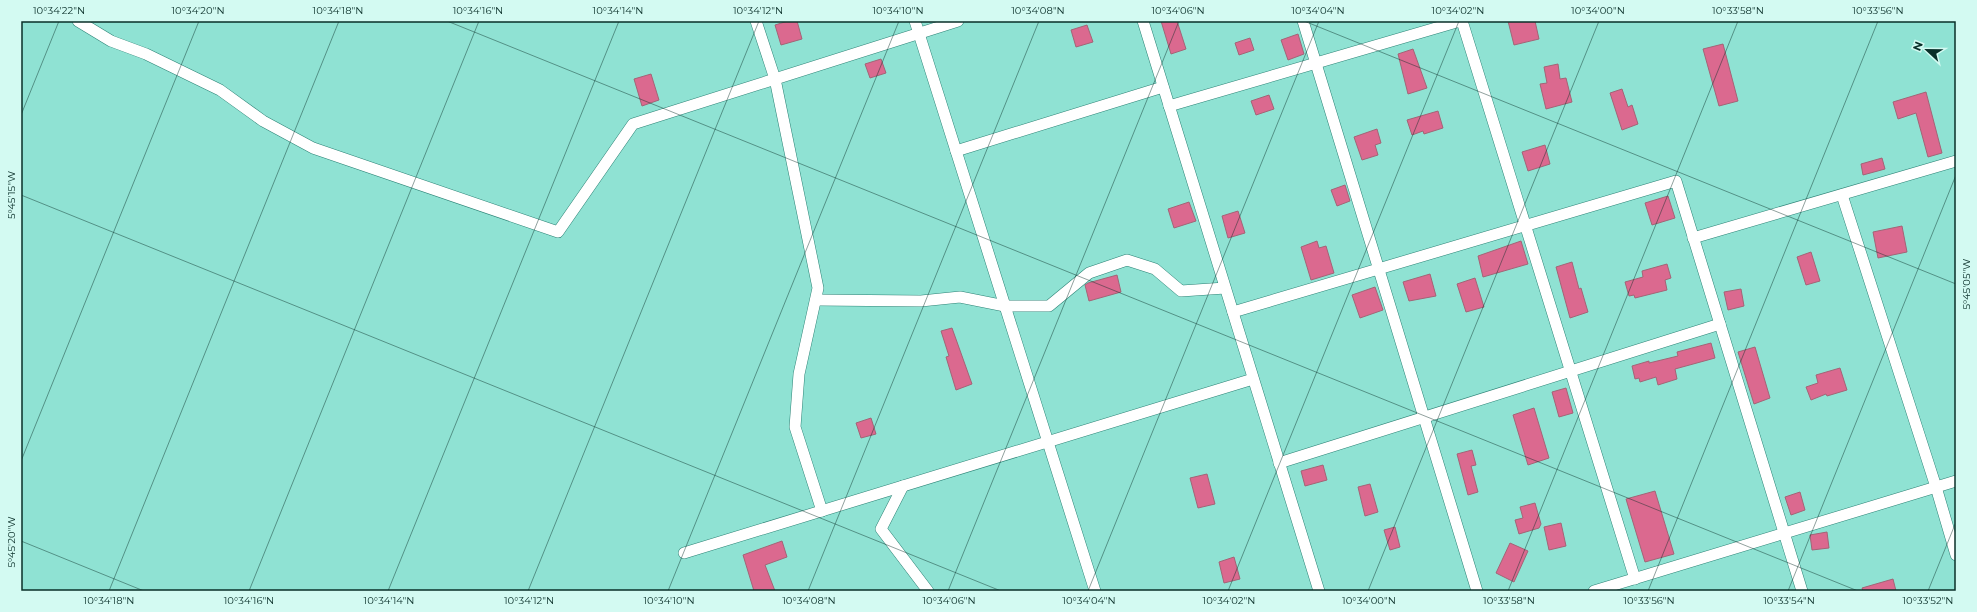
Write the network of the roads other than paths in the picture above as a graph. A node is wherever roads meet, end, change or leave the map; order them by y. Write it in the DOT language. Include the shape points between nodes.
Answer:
graph roads {
  1 [pos="78,21"];
  2 [pos="756,21"];
  3 [pos="915,21"];
  4 [pos="958,21"];
  5 [pos="1143,21"];
  6 [pos="1303,21"];
  7 [pos="1461,21"];
  8 [pos="919,33"];
  9 [pos="1316,63"];
  10 [pos="775,79"];
  11 [pos="1163,87"];
  12 [pos="1169,106"];
  13 [pos="956,151"];
  14 [pos="1956,161"];
  15 [pos="1842,195"];
  16 [pos="1525,226"];
  17 [pos="1693,238"];
  18 [pos="1379,269"];
  19 [pos="1225,288"];
  20 [pos="816,300"];
  21 [pos="1005,306"];
  22 [pos="1232,312"];
  23 [pos="1720,324"];
  24 [pos="1570,371"];
  25 [pos="1253,379"];
  26 [pos="1424,417"];
  27 [pos="1048,442"];
  28 [pos="1279,463"];
  29 [pos="1956,481"];
  30 [pos="903,486"];
  31 [pos="1936,487"];
  32 [pos="822,511"];
  33 [pos="1784,533"];
  34 [pos="684,553"];
  35 [pos="1956,555"];
  36 [pos="1635,579"];
  37 [pos="928,591"];
  38 [pos="1095,591"];
  39 [pos="1319,591"];
  40 [pos="1477,591"];
  41 [pos="1594,591"];
  42 [pos="1802,591"];
  1 -- 10 [label="street" via="111,41 146,54 220,90 263,121 313,148 558,232 633,124"];
  2 -- 10 [label="street"];
  3 -- 8 [label="street"];
  4 -- 8 [label="street"];
  5 -- 11 [label="street"];
  6 -- 9 [label="street"];
  7 -- 9 [label="street"];
  7 -- 16 [label="street"];
  8 -- 10 [label="street"];
  8 -- 13 [label="street"];
  9 -- 12 [label="street"];
  9 -- 18 [label="street"];
  10 -- 20 [label="street" via="818,288"];
  11 -- 12 [label="street"];
  11 -- 13 [label="street"];
  12 -- 19 [label="street"];
  13 -- 21 [label="street"];
  14 -- 15 [label="street"];
  15 -- 17 [label="street"];
  15 -- 31 [label="street"];
  16 -- 17 [label="street" via="1676,181"];
  16 -- 18 [label="street"];
  16 -- 24 [label="street"];
  17 -- 23 [label="street"];
  18 -- 22 [label="street"];
  18 -- 26 [label="street"];
  19 -- 21 [label="street" via="1181,292 1155,269 1127,260 1089,272 1049,306"];
  19 -- 22 [label="street"];
  20 -- 21 [label="street" via="921,301 960,297"];
  20 -- 32 [label="street" via="799,374 795,427"];
  21 -- 27 [label="street"];
  22 -- 25 [label="street"];
  23 -- 24 [label="street"];
  23 -- 33 [label="street"];
  24 -- 26 [label="street"];
  24 -- 36 [label="street"];
  25 -- 27 [label="street"];
  25 -- 28 [label="street"];
  26 -- 28 [label="street"];
  26 -- 40 [label="street"];
  27 -- 30 [label="street"];
  27 -- 38 [label="street"];
  28 -- 39 [label="street"];
  29 -- 31 [label="street"];
  30 -- 32 [label="street"];
  30 -- 37 [label="street" via="881,529"];
  31 -- 33 [label="street"];
  31 -- 35 [label="street"];
  32 -- 34 [label="street"];
  33 -- 36 [label="street"];
  33 -- 42 [label="street"];
  36 -- 41 [label="street"];
}
